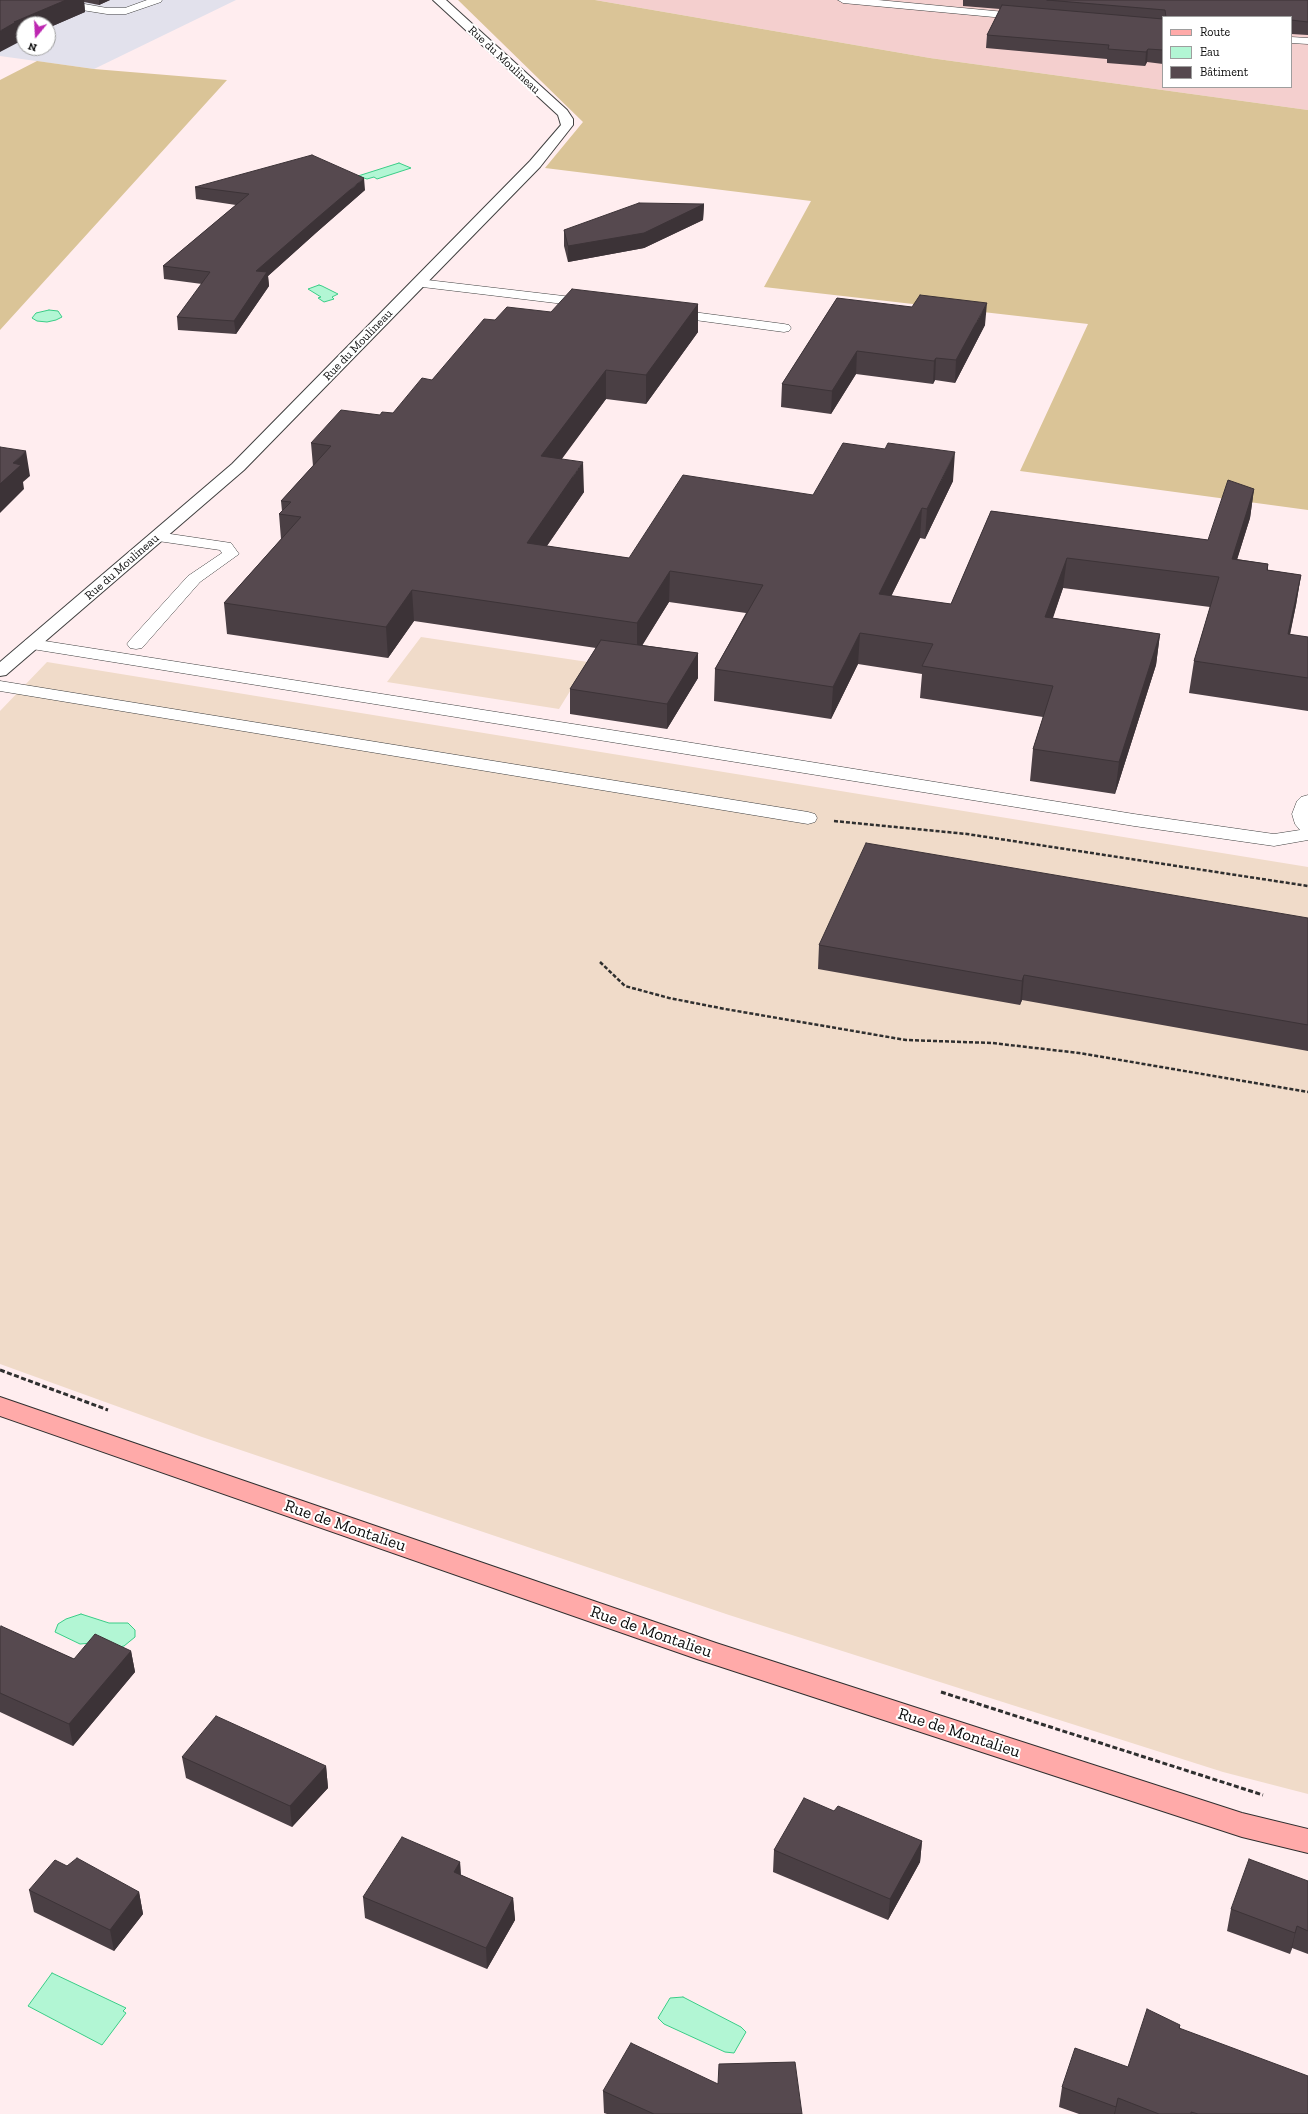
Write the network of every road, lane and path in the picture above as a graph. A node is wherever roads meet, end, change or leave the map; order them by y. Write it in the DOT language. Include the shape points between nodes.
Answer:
graph roads {
  1 [pos="51,0"];
  2 [pos="157,0"];
  3 [pos="439,0"];
  4 [pos="843,0"];
  5 [pos="943,5"];
  6 [pos="1036,17"];
  7 [pos="1292,40"];
  8 [pos="1308,41"];
  9 [pos="419,283"];
  10 [pos="603,305"];
  11 [pos="658,312"];
  12 [pos="784,328"];
  13 [pos="157,536"];
  14 [pos="32,644"];
  15 [pos="136,644"];
  16 [pos="0,671"];
  17 [pos="0,686"];
  18 [pos="1308,801"];
  19 [pos="808,818"];
  20 [pos="1308,827"];
  21 [pos="1308,834"];
  22 [pos="1308,886"];
  23 [pos="600,962"];
  24 [pos="1308,1092"];
  25 [pos="0,1370"];
  26 [pos="0,1406"];
  27 [pos="116,1413"];
  28 [pos="936,1690"];
  29 [pos="1266,1796"];
  30 [pos="1308,1841"];
  1 -- 2 [label="lane" via="107,11 126,11"];
  3 -- 9 [label="street, Rue du Moulineau" via="562,113 567,119 567,125 535,164"];
  4 -- 5 [label="lane"];
  5 -- 6 [label="lane"];
  7 -- 8 [label="lane"];
  9 -- 10 [label="lane"];
  9 -- 13 [label="street, Rue du Moulineau" via="238,467"];
  11 -- 12 [label="lane"];
  13 -- 14 [label="street, Rue du Moulineau"];
  13 -- 15 [label="lane" via="225,546 231,554 194,579"];
  14 -- 16 [label="street, Rue du Moulineau"];
  14 -- 21 [label="lane" via="1134,820 1274,840"];
  17 -- 19 [label="lane"];
  18 -- 20 [label="lane" via="1301,814 1304,824"];
  19 -- 22 [label="path" via="967,834"];
  23 -- 24 [label="path" via="625,986 725,1009 906,1040 992,1043 1079,1053"];
  25 -- 27 [label="path"];
  26 -- 30 [label="street, Rue de Montalieu" via="706,1651 1242,1824"];
  28 -- 29 [label="path"];
}
